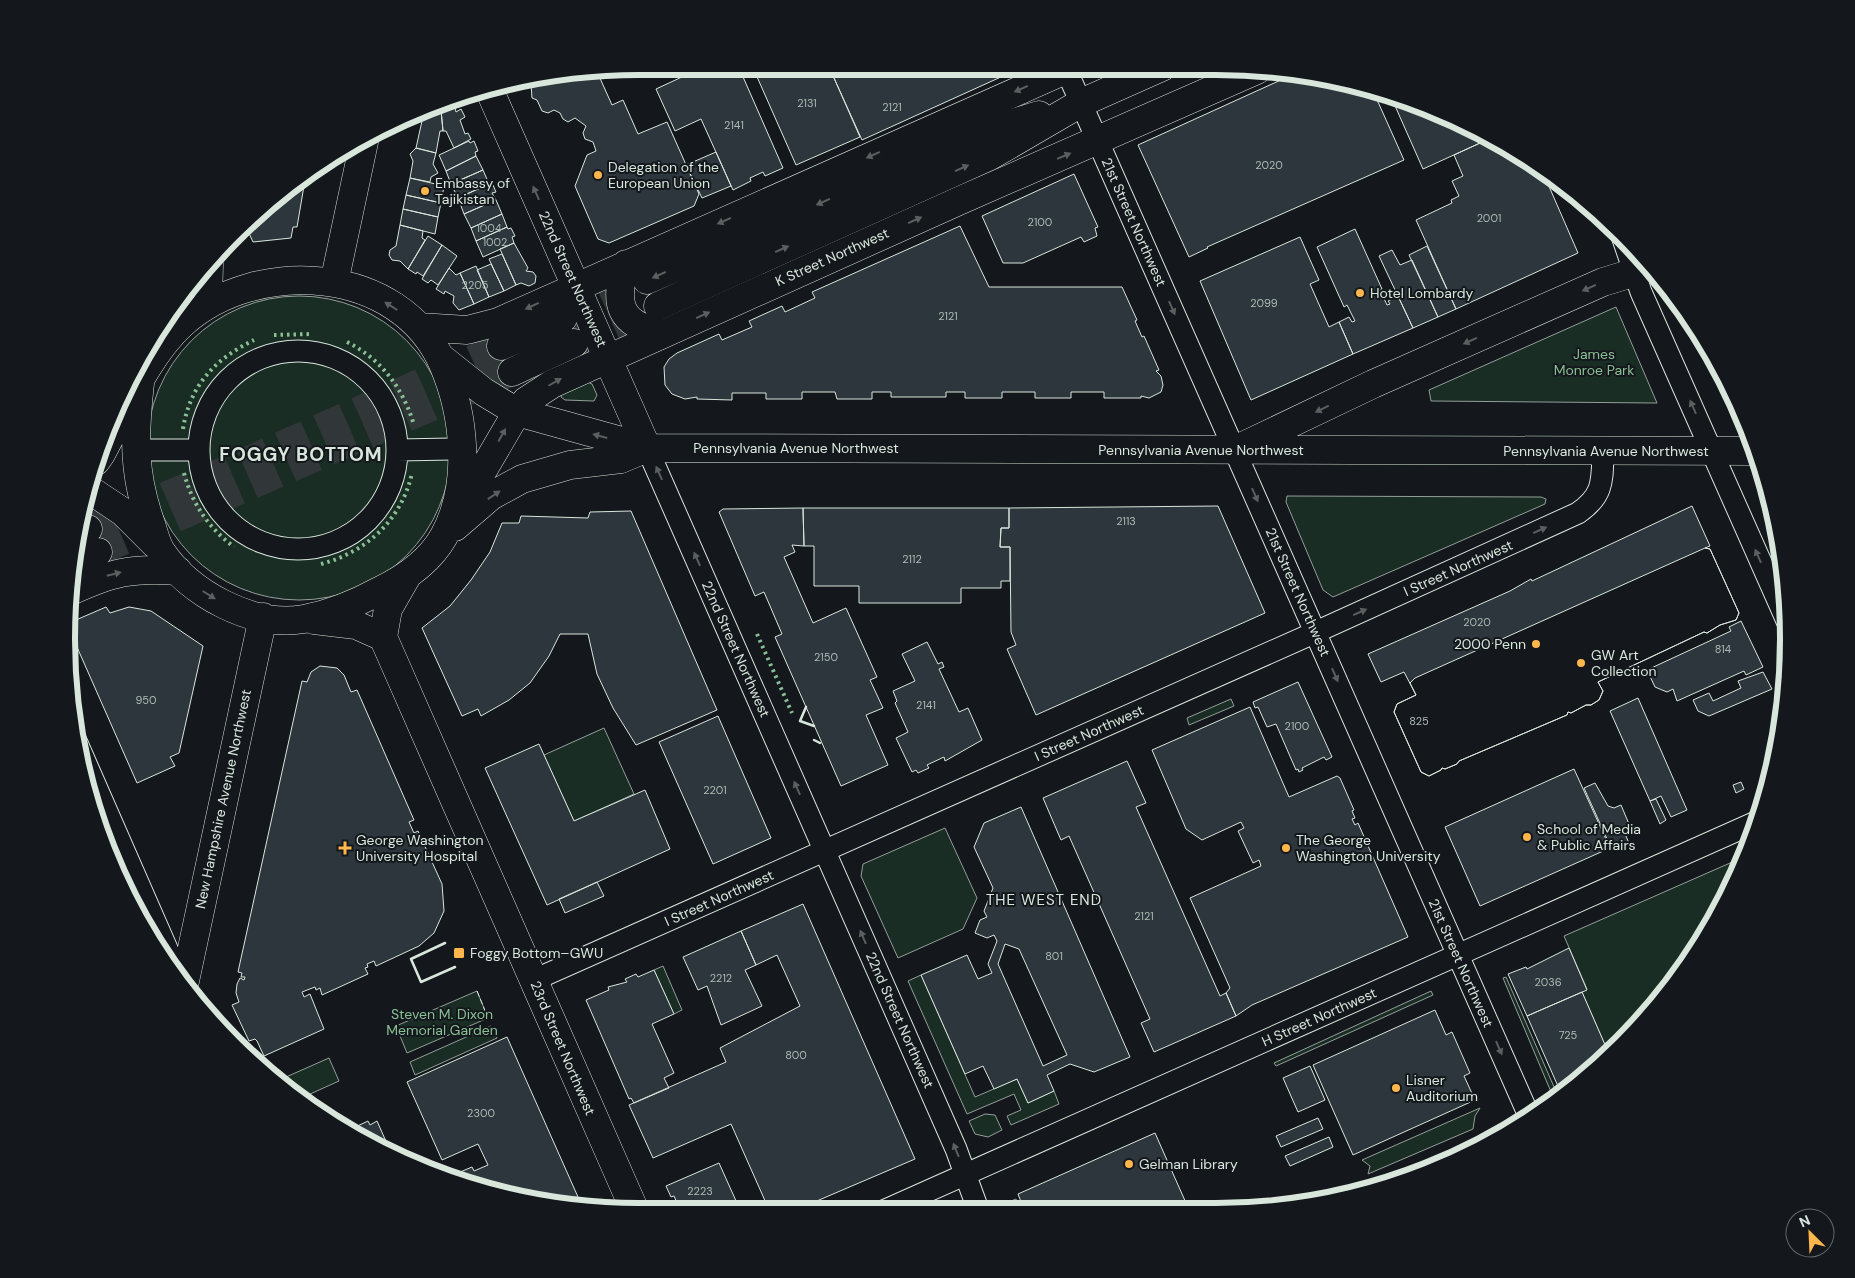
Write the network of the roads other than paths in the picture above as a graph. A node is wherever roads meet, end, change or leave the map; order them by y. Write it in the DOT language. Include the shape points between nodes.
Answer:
graph roads {
  1 [pos="1052,75"];
  2 [pos="1071,75"];
  3 [pos="1144,75"];
  4 [pos="1244,76"];
  5 [pos="491,94"];
  6 [pos="1081,103"];
  7 [pos="1098,141"];
  8 [pos="363,148"];
  9 [pos="626,264"];
  10 [pos="1642,270"];
  11 [pos="209,275"];
  12 [pos="647,280"];
  13 [pos="334,283"];
  14 [pos="576,286"];
  15 [pos="208,304"];
  16 [pos="658,306"];
  17 [pos="563,318"];
  18 [pos="419,326"];
  19 [pos="664,332"];
  20 [pos="574,344"];
  21 [pos="501,346"];
  22 [pos="440,357"];
  23 [pos="608,357"];
  24 [pos="512,372"];
  25 [pos="141,376"];
  26 [pos="136,385"];
  27 [pos="517,412"];
  28 [pos="648,448"];
  29 [pos="452,449"];
  30 [pos="147,450"];
  31 [pos="199,450"];
  32 [pos="398,450"];
  33 [pos="1235,450"];
  34 [pos="1747,451"];
  35 [pos="1603,452"];
  36 [pos="1712,452"];
  37 [pos="94,493"];
  38 [pos="456,505"];
  39 [pos="443,537"];
  40 [pos="160,549"];
  41 [pos="178,571"];
  42 [pos="408,574"];
  43 [pos="77,589"];
  44 [pos="1779,603"];
  45 [pos="254,615"];
  46 [pos="302,619"];
  47 [pos="1316,632"];
  48 [pos="383,637"];
  49 [pos="93,779"];
  50 [pos="1748,826"];
  51 [pos="825,852"];
  52 [pos="165,943"];
  53 [pos="1458,955"];
  54 [pos="187,975"];
  55 [pos="534,980"];
  56 [pos="1526,1110"];
  57 [pos="966,1175"];
  58 [pos="631,1203"];
  59 [pos="902,1203"];
  60 [pos="976,1203"];
  1 -- 9 [label="main road, one-way"];
  2 -- 6 [label="street, 21st Street Northwest"];
  3 -- 6 [label="main road, K Street Northwest"];
  4 -- 7 [label="main road, K Street Northwest"];
  14 -- 5 [label="main road, 22nd Street Northwest, one-way"];
  6 -- 7 [label="street, 21st Street Northwest"];
  6 -- 12 [label="main road, K Street Northwest, one-way" via="980,133"];
  16 -- 6 [label="main road, K Street Northwest, one-way" via="990,156"];
  19 -- 7 [label="main road, K Street Northwest, one-way"];
  7 -- 33 [label="street, 21st Street Northwest, one-way"];
  8 -- 13 [label="main road"];
  9 -- 14 [label="main road"];
  9 -- 19 [label="main road" via="618,299 622,308 644,329"];
  10 -- 33 [label="main road, one-way" via="1603,282"];
  36 -- 10 [label="street, one-way" via="1641,292"];
  11 -- 15 [label="main road"];
  13 -- 15 [label="main road" via="285,279 266,282"];
  18 -- 13 [label="main road, one-way" via="361,290"];
  14 -- 18 [label="main road, one-way" via="485,327 467,330"];
  14 -- 23 [label="main road, 22nd Street Northwest"];
  15 -- 25 [label="main road" via="182,324"];
  17 -- 21 [label="main road"];
  18 -- 22 [label="main road"];
  19 -- 23 [label="main road, K Street Northwest"];
  20 -- 24 [label="main road"];
  22 -- 27 [label="main road, Pennsylvania Avenue Northwest" via="484,392"];
  22 -- 38 [label="main road" via="452,385 460,426 461,468"];
  27 -- 23 [label="main road, K Street Northwest, one-way" via="552,384"];
  23 -- 28 [label="main road, 22nd Street Northwest"];
  26 -- 40 [label="main road" via="136,470 143,502"];
  28 -- 27 [label="main road, Pennsylvania Avenue Northwest, one-way"];
  38 -- 27 [label="main road, K Street Northwest, one-way" via="479,477"];
  28 -- 33 [label="main road, Pennsylvania Avenue Northwest"];
  39 -- 28 [label="main road, Pennsylvania Avenue Northwest, one-way" via="491,496 522,479 570,465 621,459"];
  51 -- 28 [label="street, 22nd Street Northwest, one-way"];
  29 -- 32 [label="street"];
  30 -- 31 [label="street"];
  31 -- 32 [label="street" via="208,410 232,377 270,356 310,352 342,362 365,376 374,386 393,421"];
  31 -- 32 [label="street" via="205,483 223,515 252,538 284,548 300,549 327,545 371,518 390,489"];
  33 -- 35 [label="main road, Pennsylvania Avenue Northwest"];
  33 -- 47 [label="street, 21st Street Northwest, one-way"];
  34 -- 36 [label="main road, Pennsylvania Avenue Northwest"];
  35 -- 36 [label="main road, Pennsylvania Avenue Northwest"];
  47 -- 35 [label="street, I Street Northwest, one-way" via="1578,513 1593,500 1602,483"];
  44 -- 36 [label="street, one-way"];
  37 -- 40 [label="main road" via="123,512"];
  38 -- 39 [label="main road"];
  39 -- 42 [label="main road, Pennsylvania Avenue Northwest"];
  40 -- 41 [label="main road"];
  43 -- 41 [label="main road, one-way" via="115,573 148,569"];
  41 -- 45 [label="main road, one-way" via="221,603"];
  42 -- 46 [label="main road" via="362,600"];
  42 -- 48 [label="main road" via="388,609"];
  45 -- 46 [label="main road"];
  45 -- 54 [label="main road, New Hampshire Avenue Northwest"];
  46 -- 48 [label="main road" via="356,625"];
  47 -- 51 [label="street, I Street Northwest"];
  47 -- 53 [label="street, 21st Street Northwest, one-way"];
  48 -- 55 [label="main road, 23rd Street Northwest"];
  49 -- 52 [label="street"];
  50 -- 53 [label="street, H Street Northwest"];
  51 -- 55 [label="street, I Street Northwest"];
  57 -- 51 [label="street, 22nd Street Northwest, one-way"];
  53 -- 56 [label="street, 21st Street Northwest, one-way"];
  53 -- 57 [label="street, H Street Northwest"];
  55 -- 58 [label="main road, 23rd Street Northwest"];
  57 -- 59 [label="street, H Street Northwest"];
  57 -- 60 [label="street, 22nd Street Northwest"];
}
